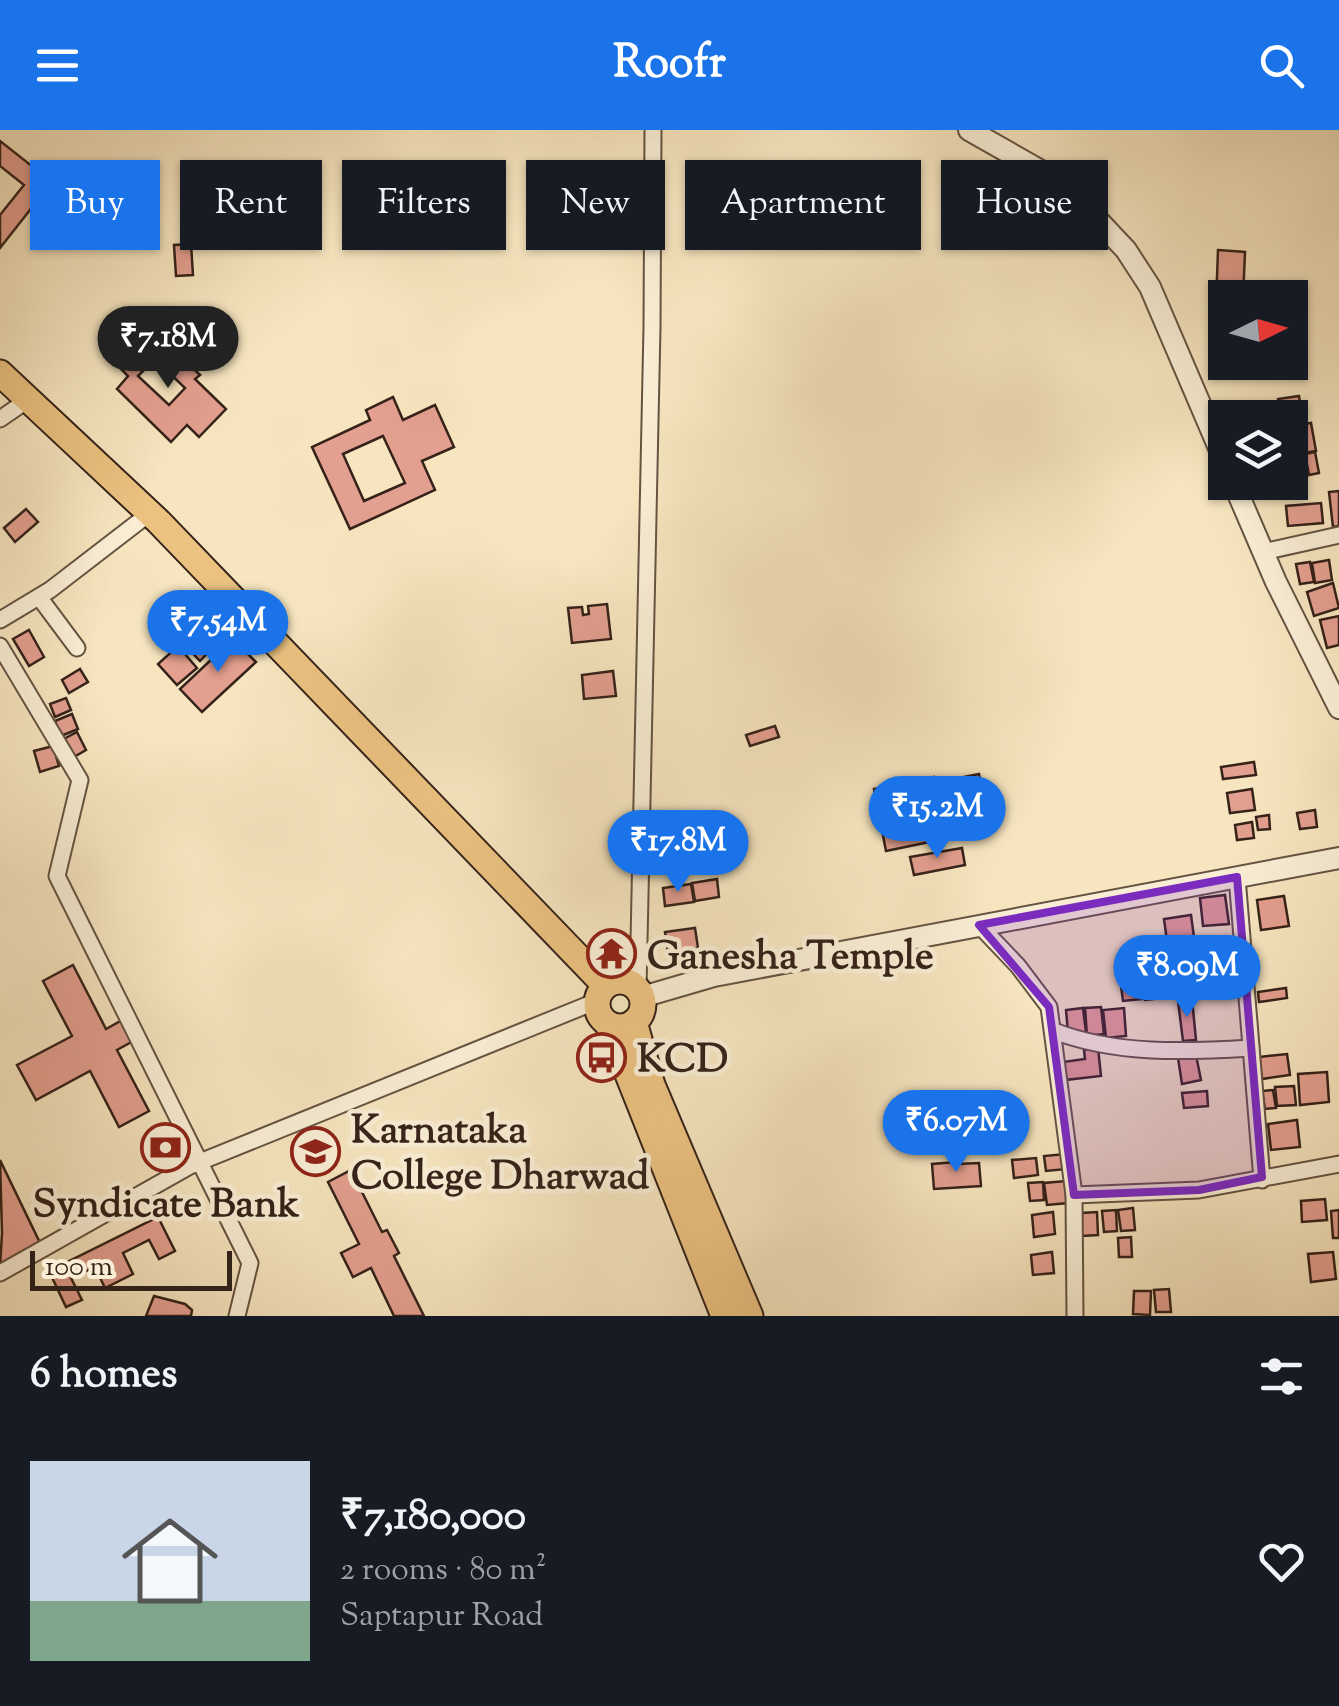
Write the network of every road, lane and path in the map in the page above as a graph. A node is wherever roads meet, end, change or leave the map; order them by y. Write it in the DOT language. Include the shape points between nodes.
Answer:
graph roads {
  1 [pos="653,130"];
  2 [pos="969,130"];
  3 [pos="0,373"];
  4 [pos="29,400"];
  5 [pos="0,419"];
  6 [pos="1208,422"];
  7 [pos="1241,500"];
  8 [pos="150,513"];
  9 [pos="1339,536"];
  10 [pos="1262,552"];
  11 [pos="38,597"];
  12 [pos="0,620"];
  13 [pos="0,646"];
  14 [pos="77,648"];
  15 [pos="1339,708"];
  16 [pos="1339,858"];
  17 [pos="1237,876"];
  18 [pos="978,925"];
  19 [pos="621,1003"];
  20 [pos="1054,1031"];
  21 [pos="1251,1048"];
  22 [pos="201,1162"];
  23 [pos="1339,1164"];
  24 [pos="1262,1178"];
  25 [pos="1074,1196"];
  26 [pos="0,1272"];
  27 [pos="237,1316"];
  28 [pos="724,1316"];
  29 [pos="750,1316"];
  30 [pos="1075,1316"];
  1 -- 19 [label="street" via="652,344"];
  2 -- 6 [label="street" via="1064,184 1126,250 1150,287"];
  3 -- 4 [label="main road"];
  4 -- 5 [label="street"];
  4 -- 8 [label="main road"];
  7 -- 10 [label="street"];
  8 -- 11 [label="street"];
  8 -- 19 [label="main road"];
  9 -- 10 [label="street"];
  10 -- 15 [label="street"];
  11 -- 12 [label="street"];
  11 -- 14 [label="street"];
  13 -- 22 [label="street" via="80,780 57,876"];
  16 -- 17 [label="street"];
  17 -- 18 [label="street"];
  17 -- 21 [label="street"];
  18 -- 19 [label="street" via="714,976"];
  18 -- 20 [label="street" via="1048,1007"];
  19 -- 22 [label="street"];
  19 -- 28 [label="main road"];
  19 -- 29 [label="main road"];
  20 -- 21 [label="street" via="1150,1051"];
  20 -- 25 [label="street"];
  21 -- 24 [label="street"];
  22 -- 26 [label="street"];
  22 -- 27 [label="street" via="250,1262"];
  23 -- 24 [label="street"];
  24 -- 25 [label="street" via="1199,1190"];
  25 -- 30 [label="street"];
}
